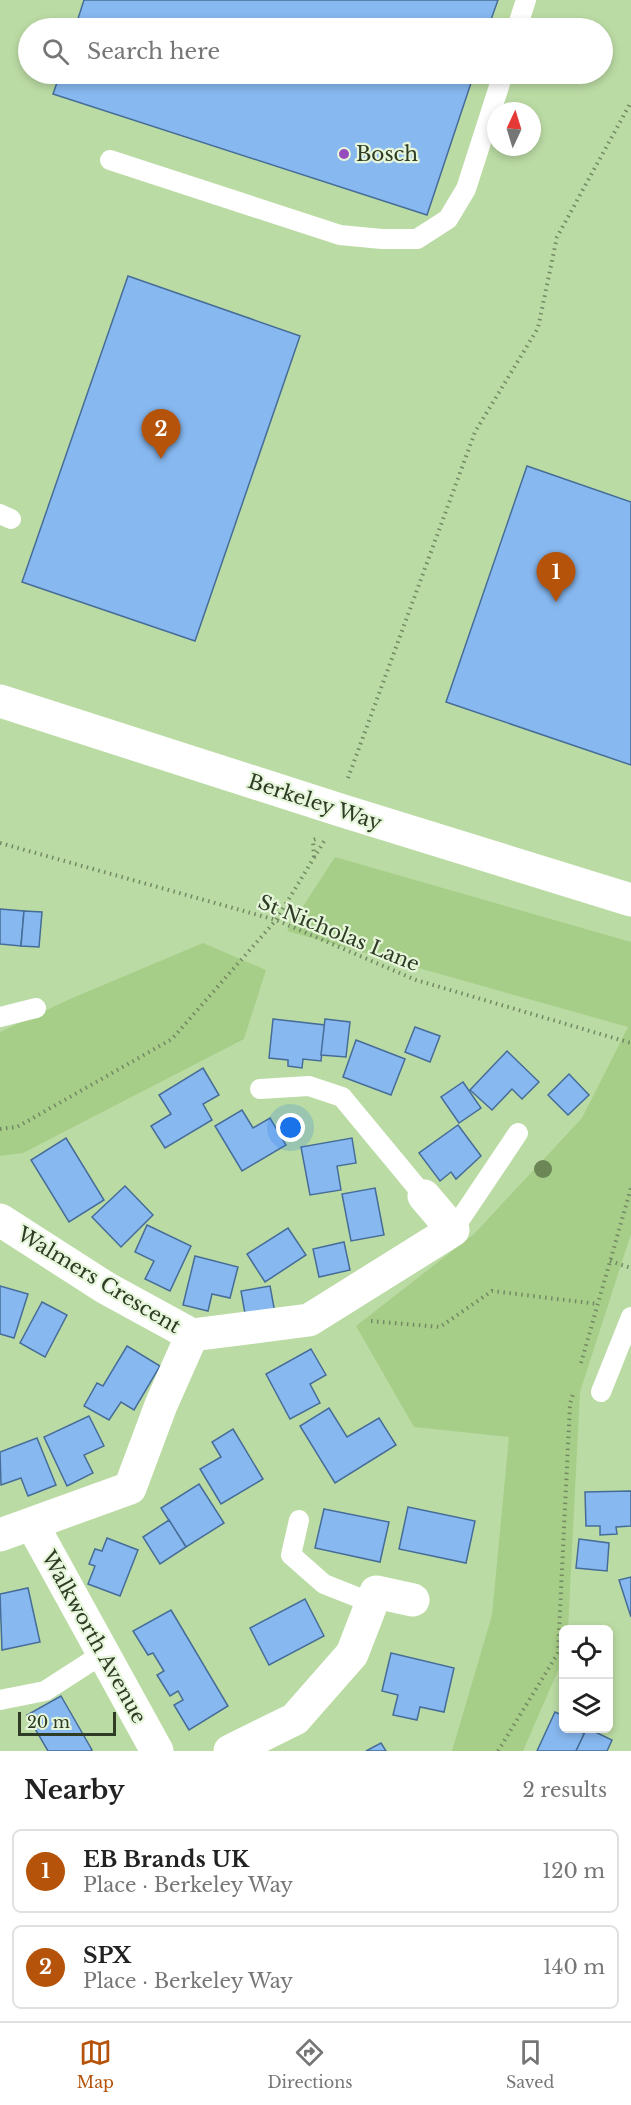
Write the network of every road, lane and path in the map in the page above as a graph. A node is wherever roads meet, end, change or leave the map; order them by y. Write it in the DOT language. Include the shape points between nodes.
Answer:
graph roads {
  1 [pos="526,0"];
  2 [pos="520,18"];
  3 [pos="500,84"];
  4 [pos="631,102"];
  5 [pos="110,160"];
  6 [pos="0,701"];
  7 [pos="346,784"];
  8 [pos="328,835"];
  9 [pos="0,843"];
  10 [pos="323,843"];
  11 [pos="315,858"];
  12 [pos="631,900"];
  13 [pos="276,920"];
  14 [pos="36,1008"];
  15 [pos="0,1017"];
  16 [pos="631,1043"];
  17 [pos="260,1089"];
  18 [pos="0,1129"];
  19 [pos="518,1134"];
  20 [pos="631,1188"];
  21 [pos="424,1196"];
  22 [pos="0,1220"];
  23 [pos="453,1230"];
  24 [pos="610,1261"];
  25 [pos="631,1268"];
  26 [pos="598,1304"];
  27 [pos="631,1317"];
  28 [pos="364,1321"];
  29 [pos="192,1335"];
  30 [pos="579,1370"];
  31 [pos="576,1382"];
  32 [pos="601,1392"];
  33 [pos="299,1520"];
  34 [pos="32,1524"];
  35 [pos="0,1535"];
  36 [pos="413,1600"];
  37 [pos="372,1603"];
  38 [pos="104,1653"];
  39 [pos="0,1700"];
  40 [pos="157,1751"];
  41 [pos="230,1751"];
  42 [pos="498,1751"];
  1 -- 2 [label="lane"];
  3 -- 5 [label="lane" via="466,189 448,219 417,238 340,235"];
  4 -- 7 [label="path" via="557,237 538,328 475,432"];
  6 -- 12 [label="street, Berkeley Way"];
  8 -- 11 [label="path" via="314,840"];
  9 -- 13 [label="path, St Nicholas Lane"];
  10 -- 11 [label="path"];
  11 -- 13 [label="path"];
  13 -- 16 [label="path, St Nicholas Lane" via="416,980"];
  13 -- 18 [label="path" via="172,1039 17,1127"];
  14 -- 15 [label="lane"];
  17 -- 21 [label="lane" via="309,1086 342,1097"];
  19 -- 23 [label="lane"];
  20 -- 24 [label="path"];
  21 -- 23 [label="street"];
  22 -- 29 [label="street, Walmers Crescent" via="106,1288"];
  23 -- 29 [label="street, Walmers Crescent" via="309,1320"];
  24 -- 25 [label="path"];
  24 -- 26 [label="path"];
  26 -- 28 [label="path" via="492,1291 440,1327"];
  26 -- 30 [label="path"];
  27 -- 32 [label="lane"];
  29 -- 34 [label="street" via="130,1488"];
  31 -- 42 [label="path" via="570,1404 558,1653"];
  33 -- 37 [label="lane" via="291,1555 324,1584"];
  34 -- 35 [label="street"];
  34 -- 38 [label="street, Walkworth Avenue"];
  36 -- 37 [label="street" via="376,1592"];
  37 -- 41 [label="street" via="352,1654 295,1719"];
  38 -- 39 [label="lane" via="45,1691"];
  38 -- 40 [label="street, Walkworth Avenue"];
}
